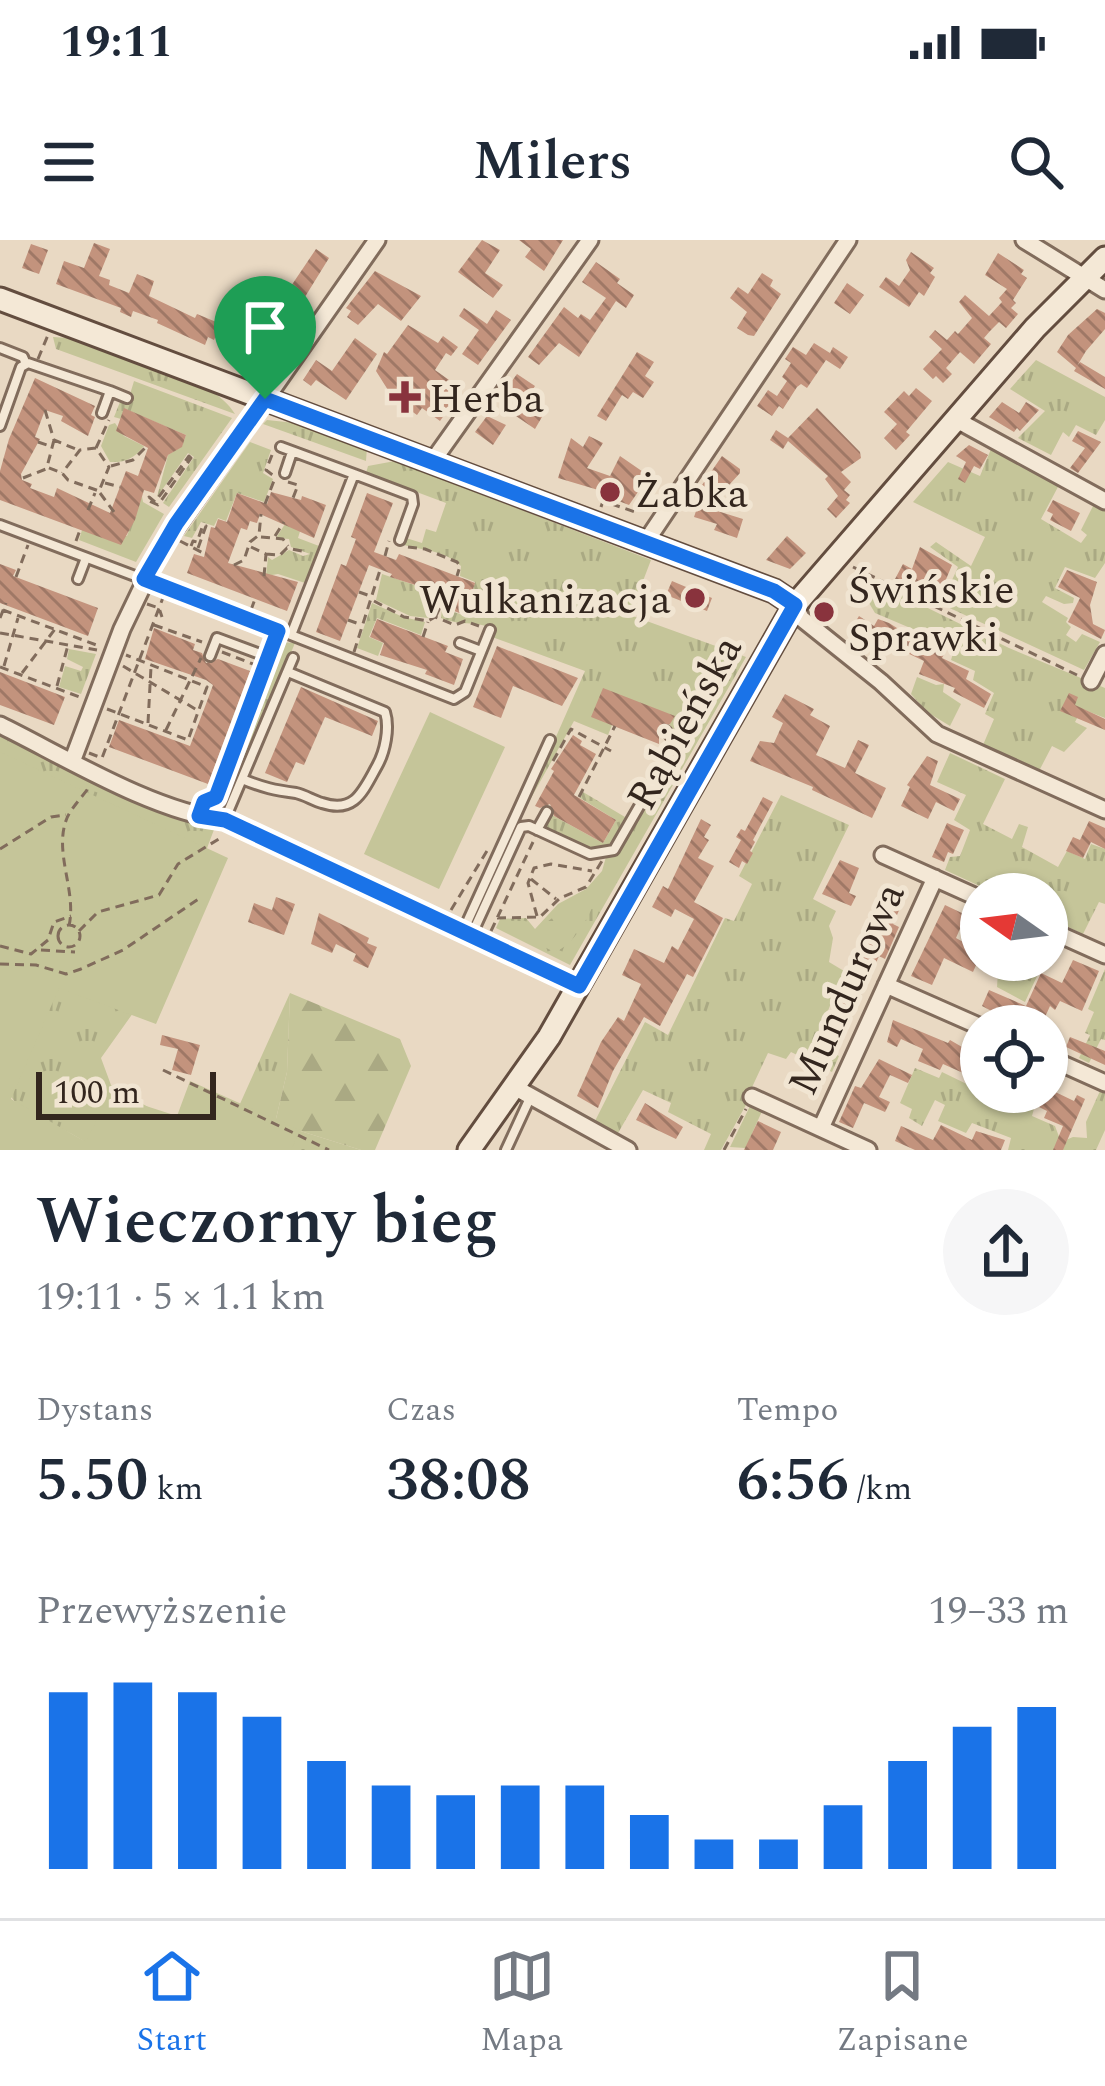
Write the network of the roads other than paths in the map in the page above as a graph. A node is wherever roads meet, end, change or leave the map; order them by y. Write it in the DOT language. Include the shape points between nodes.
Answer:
graph roads {
  1 [pos="377,240"];
  2 [pos="590,240"];
  3 [pos="848,240"];
  4 [pos="1024,240"];
  5 [pos="1105,258"];
  6 [pos="1083,277"];
  7 [pos="1105,290"];
  8 [pos="0,298"];
  9 [pos="0,348"];
  10 [pos="31,364"];
  11 [pos="110,391"];
  12 [pos="127,398"];
  13 [pos="265,399"];
  14 [pos="106,416"];
  15 [pos="956,418"];
  16 [pos="0,425"];
  17 [pos="280,447"];
  18 [pos="292,452"];
  19 [pos="432,463"];
  20 [pos="354,474"];
  21 [pos="280,475"];
  22 [pos="1105,500"];
  23 [pos="0,525"];
  24 [pos="394,538"];
  25 [pos="645,543"];
  26 [pos="86,558"];
  27 [pos="78,579"];
  28 [pos="144,579"];
  29 [pos="795,605"];
  30 [pos="490,630"];
  31 [pos="278,631"];
  32 [pos="291,635"];
  33 [pos="460,643"];
  34 [pos="482,651"];
  35 [pos="206,654"];
  36 [pos="1105,654"];
  37 [pos="268,657"];
  38 [pos="293,658"];
  39 [pos="288,672"];
  40 [pos="1090,682"];
  41 [pos="0,725"];
  42 [pos="666,730"];
  43 [pos="550,740"];
  44 [pos="79,757"];
  45 [pos="242,779"];
  46 [pos="1105,810"];
  47 [pos="547,812"];
  48 [pos="199,816"];
  49 [pos="223,828"];
  50 [pos="538,830"];
  51 [pos="883,855"];
  52 [pos="935,878"];
  53 [pos="960,889"];
  54 [pos="467,932"];
  55 [pos="1068,938"];
  56 [pos="1105,955"];
  57 [pos="886,985"];
  58 [pos="579,986"];
  59 [pos="960,1018"];
  60 [pos="1068,1066"];
  61 [pos="1105,1083"];
  62 [pos="523,1093"];
  63 [pos="752,1097"];
  64 [pos="821,1128"];
  65 [pos="469,1150"];
  66 [pos="506,1150"];
  67 [pos="628,1150"];
  68 [pos="868,1150"];
  1 -- 13 [label="street"];
  2 -- 19 [label="street"];
  3 -- 25 [label="street"];
  4 -- 6 [label="street"];
  5 -- 6 [label="main road, Rąbieńska"];
  6 -- 7 [label="street"];
  6 -- 15 [label="main road, Rąbieńska"];
  8 -- 13 [label="main road"];
  9 -- 10 [label="lane"];
  10 -- 11 [label="lane"];
  10 -- 16 [label="lane" via="21,368"];
  11 -- 12 [label="lane"];
  11 -- 14 [label="lane"];
  13 -- 19 [label="main road"];
  13 -- 28 [label="street"];
  15 -- 22 [label="street"];
  15 -- 29 [label="main road, Rąbieńska"];
  17 -- 18 [label="lane"];
  18 -- 20 [label="lane"];
  18 -- 21 [label="lane"];
  19 -- 25 [label="main road"];
  20 -- 24 [label="lane" via="412,496"];
  20 -- 32 [label="lane"];
  23 -- 26 [label="lane"];
  25 -- 29 [label="main road"];
  26 -- 27 [label="lane"];
  26 -- 28 [label="lane"];
  28 -- 31 [label="lane"];
  28 -- 44 [label="street"];
  29 -- 46 [label="street" via="937,734"];
  29 -- 58 [label="main road, Rąbieńska"];
  30 -- 34 [label="lane"];
  31 -- 32 [label="lane"];
  31 -- 37 [label="lane"];
  32 -- 34 [label="lane" via="449,699 465,692"];
  33 -- 34 [label="lane"];
  35 -- 37 [label="lane" via="217,638"];
  36 -- 40 [label="street"];
  37 -- 48 [label="lane" via="216,797"];
  38 -- 39 [label="lane"];
  39 -- 45 [label="lane"];
  39 -- 45 [label="lane" via="385,712 381,758 359,799 343,806"];
  41 -- 44 [label="street"];
  42 -- 50 [label="lane" via="670,752 618,846 590,854"];
  43 -- 54 [label="lane"];
  44 -- 48 [label="street" via="99,774"];
  45 -- 49 [label="lane"];
  47 -- 50 [label="lane"];
  48 -- 49 [label="street"];
  49 -- 54 [label="street"];
  50 -- 54 [label="lane" via="519,830"];
  51 -- 52 [label="street"];
  52 -- 53 [label="street"];
  52 -- 57 [label="street, Mundurowa"];
  54 -- 58 [label="street"];
  55 -- 56 [label="street"];
  57 -- 59 [label="street"];
  57 -- 64 [label="street, Mundurowa"];
  58 -- 62 [label="main road, Rąbieńska"];
  60 -- 61 [label="street"];
  62 -- 65 [label="main road, Rąbieńska"];
  62 -- 66 [label="lane"];
  62 -- 67 [label="street"];
  63 -- 64 [label="street"];
  64 -- 68 [label="street"];
}
